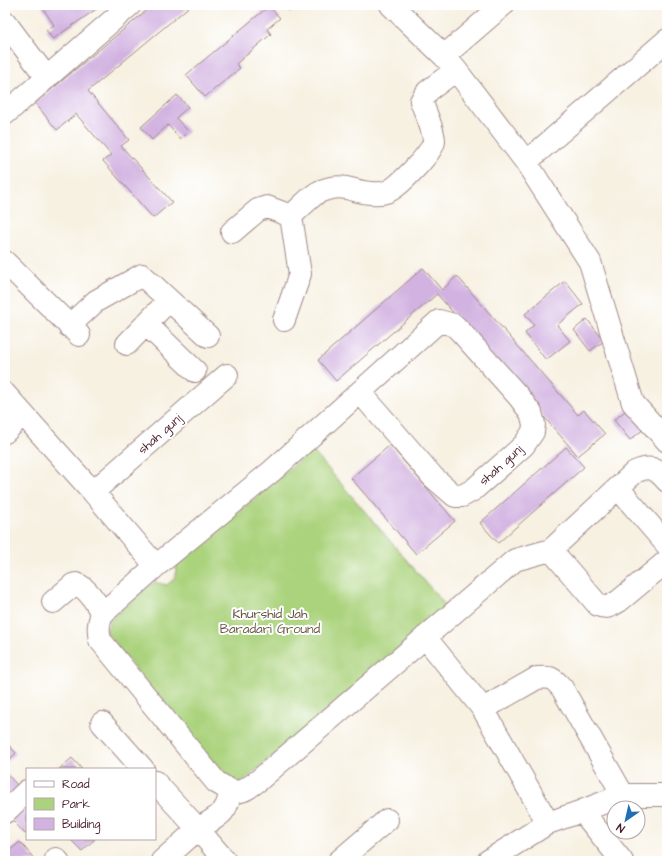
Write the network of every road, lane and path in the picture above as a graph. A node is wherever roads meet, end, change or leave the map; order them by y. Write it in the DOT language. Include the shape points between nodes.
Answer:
graph roads {
  1 [pos="130,5"];
  2 [pos="391,5"];
  3 [pos="503,5"];
  4 [pos="5,22"];
  5 [pos="667,40"];
  6 [pos="450,63"];
  7 [pos="47,78"];
  8 [pos="5,114"];
  9 [pos="526,162"];
  10 [pos="291,216"];
  11 [pos="232,232"];
  12 [pos="5,262"];
  13 [pos="169,300"];
  14 [pos="284,320"];
  15 [pos="146,324"];
  16 [pos="208,336"];
  17 [pos="126,344"];
  18 [pos="194,371"];
  19 [pos="227,375"];
  20 [pos="360,392"];
  21 [pos="5,394"];
  22 [pos="23,414"];
  23 [pos="5,432"];
  24 [pos="667,441"];
  25 [pos="667,481"];
  26 [pos="618,488"];
  27 [pos="93,492"];
  28 [pos="551,550"];
  29 [pos="666,556"];
  30 [pos="156,566"];
  31 [pos="53,602"];
  32 [pos="102,614"];
  33 [pos="425,637"];
  34 [pos="483,709"];
  35 [pos="102,723"];
  36 [pos="143,768"];
  37 [pos="156,783"];
  38 [pos="230,791"];
  39 [pos="26,792"];
  40 [pos="622,795"];
  41 [pos="667,796"];
  42 [pos="582,811"];
  43 [pos="5,812"];
  44 [pos="387,820"];
  45 [pos="548,823"];
  46 [pos="198,829"];
  47 [pos="162,861"];
  48 [pos="225,861"];
  49 [pos="339,861"];
  50 [pos="488,861"];
  51 [pos="622,861"];
  1 -- 7 [label="street"];
  2 -- 6 [label="street"];
  3 -- 6 [label="street"];
  4 -- 7 [label="street"];
  5 -- 9 [label="street"];
  6 -- 9 [label="street"];
  6 -- 10 [label="street" via="421,101 435,143 427,156 395,187 372,194 343,186 319,191"];
  7 -- 8 [label="street"];
  9 -- 24 [label="street" via="590,262 633,403"];
  10 -- 11 [label="street" via="267,207 258,210"];
  10 -- 14 [label="street" via="300,274"];
  12 -- 13 [label="street" via="74,331 96,302 142,275"];
  13 -- 15 [label="street"];
  13 -- 16 [label="street"];
  15 -- 17 [label="street"];
  15 -- 18 [label="street"];
  19 -- 27 [label="street, shah gunj"];
  20 -- 20 [label="street, shah gunj" via="439,321 454,326 461,332 519,397 531,413 533,432 513,456 473,490 462,496 455,496 433,477"];
  20 -- 30 [label="street" via="272,470"];
  21 -- 22 [label="street"];
  22 -- 23 [label="street"];
  22 -- 27 [label="street"];
  25 -- 26 [label="street" via="654,469 644,468 635,472"];
  26 -- 28 [label="street"];
  26 -- 29 [label="street"];
  27 -- 30 [label="street"];
  28 -- 29 [label="street" via="603,608 619,601"];
  28 -- 33 [label="street" via="516,560"];
  30 -- 32 [label="street"];
  31 -- 32 [label="street" via="76,584 84,588"];
  32 -- 38 [label="street" via="98,631 100,640 216,782"];
  33 -- 34 [label="street"];
  33 -- 38 [label="street" via="259,780 244,791"];
  34 -- 40 [label="street" via="537,678 554,679 562,688"];
  34 -- 45 [label="street"];
  35 -- 36 [label="street"];
  37 -- 46 [label="street"];
  38 -- 46 [label="street" via="229,802 224,811"];
  39 -- 43 [label="street"];
  40 -- 41 [label="street"];
  40 -- 42 [label="street"];
  42 -- 45 [label="street"];
  42 -- 51 [label="street"];
  44 -- 49 [label="street"];
  45 -- 50 [label="street"];
  46 -- 47 [label="street"];
  46 -- 48 [label="street"];
}
